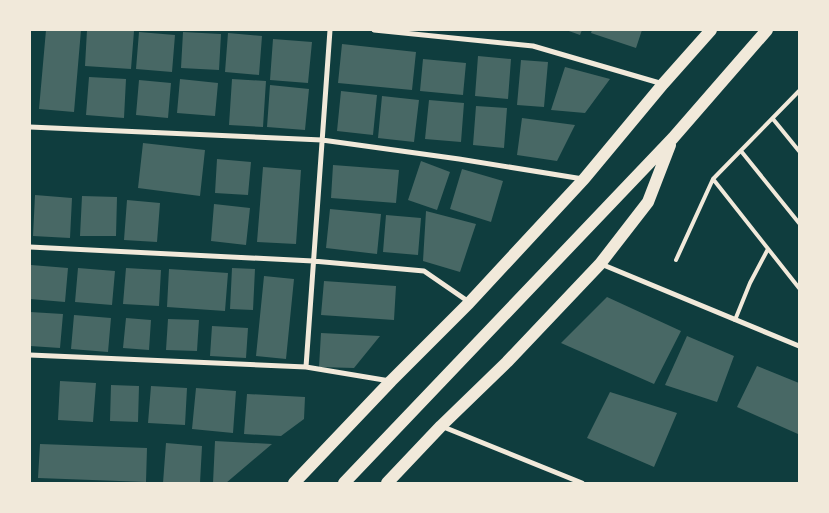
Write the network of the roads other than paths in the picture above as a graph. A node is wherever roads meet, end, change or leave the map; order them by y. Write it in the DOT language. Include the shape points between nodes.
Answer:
graph roads {
  1 [pos="330,30"];
  2 [pos="374,30"];
  3 [pos="711,30"];
  4 [pos="767,30"];
  5 [pos="663,84"];
  6 [pos="799,91"];
  7 [pos="773,119"];
  8 [pos="30,127"];
  9 [pos="672,138"];
  10 [pos="322,140"];
  11 [pos="741,151"];
  12 [pos="799,151"];
  13 [pos="584,179"];
  14 [pos="713,179"];
  15 [pos="799,223"];
  16 [pos="30,247"];
  17 [pos="768,249"];
  18 [pos="676,260"];
  19 [pos="313,261"];
  20 [pos="600,264"];
  21 [pos="799,288"];
  22 [pos="469,303"];
  23 [pos="735,320"];
  24 [pos="799,346"];
  25 [pos="30,355"];
  26 [pos="306,367"];
  27 [pos="391,381"];
  28 [pos="441,426"];
  29 [pos="294,483"];
  30 [pos="344,483"];
  31 [pos="387,483"];
  32 [pos="582,483"];
  1 -- 10 [label="street"];
  2 -- 5 [label="street" via="533,46"];
  3 -- 5 [label="main road"];
  4 -- 9 [label="main road"];
  5 -- 13 [label="main road"];
  6 -- 7 [label="lane"];
  7 -- 11 [label="lane"];
  7 -- 12 [label="lane"];
  8 -- 10 [label="street"];
  9 -- 20 [label="main road" via="648,202"];
  9 -- 30 [label="main road"];
  10 -- 13 [label="street"];
  10 -- 19 [label="street"];
  11 -- 14 [label="lane"];
  11 -- 15 [label="lane"];
  13 -- 22 [label="main road"];
  14 -- 17 [label="lane"];
  14 -- 18 [label="lane"];
  16 -- 19 [label="street"];
  17 -- 21 [label="lane"];
  17 -- 23 [label="lane"];
  19 -- 22 [label="street" via="424,271"];
  19 -- 26 [label="street"];
  20 -- 23 [label="street"];
  20 -- 28 [label="main road"];
  22 -- 27 [label="main road"];
  23 -- 24 [label="street"];
  25 -- 26 [label="street"];
  26 -- 27 [label="street"];
  27 -- 29 [label="main road"];
  28 -- 31 [label="main road"];
  28 -- 32 [label="street"];
}
